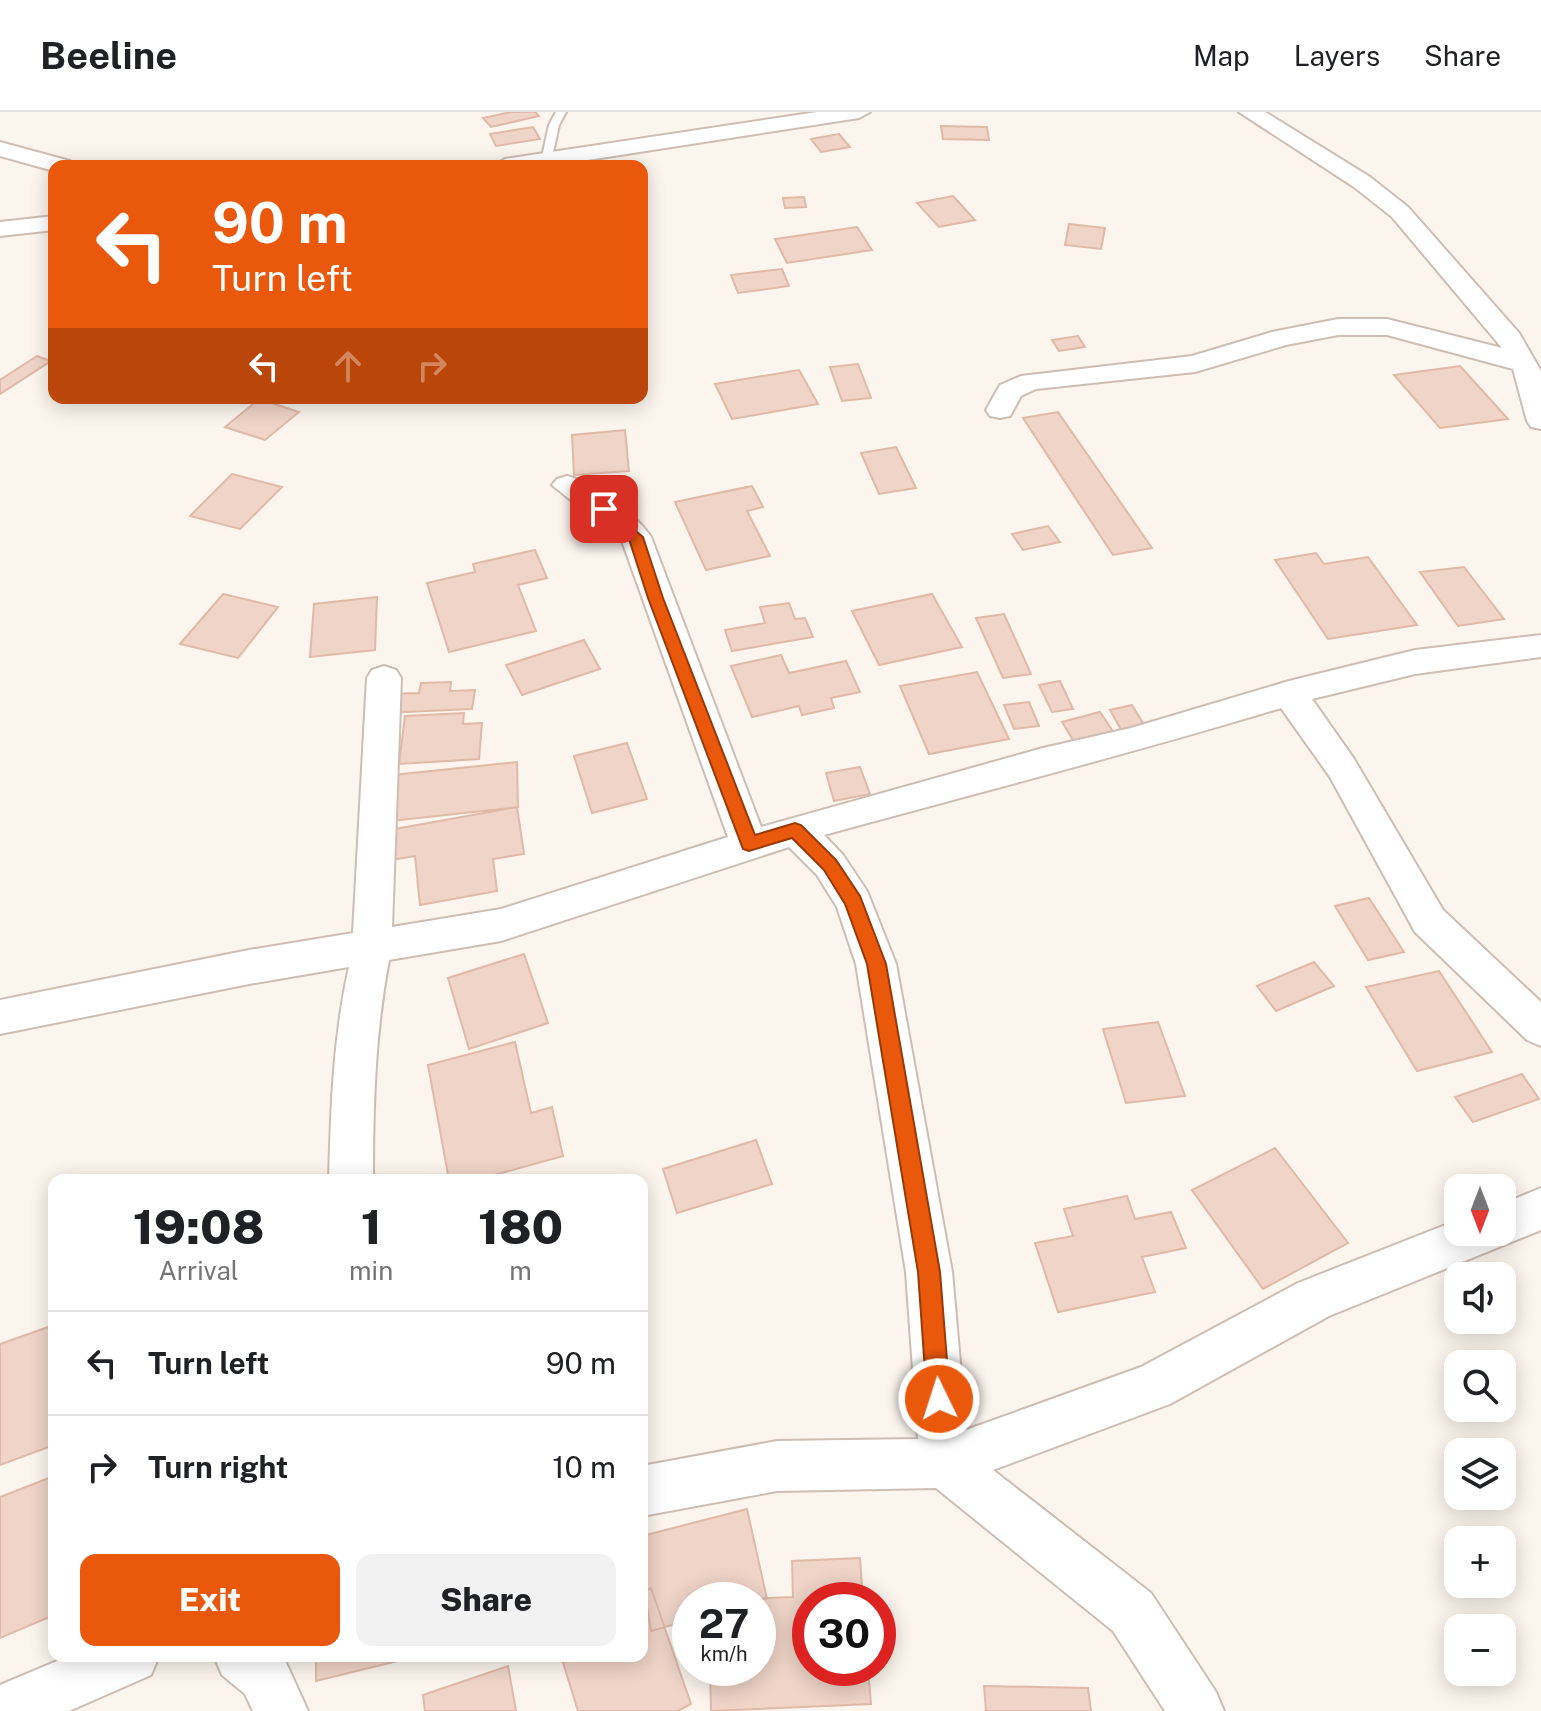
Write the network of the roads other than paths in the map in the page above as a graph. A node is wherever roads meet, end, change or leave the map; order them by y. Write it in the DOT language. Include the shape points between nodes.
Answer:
graph roads {
  1 [pos="561,112"];
  2 [pos="859,112"];
  3 [pos="1250,112"];
  4 [pos="0,149"];
  5 [pos="547,157"];
  6 [pos="533,160"];
  7 [pos="48,163"];
  8 [pos="48,224"];
  9 [pos="0,229"];
  10 [pos="1525,364"];
  11 [pos="1000,410"];
  12 [pos="1541,421"];
  13 [pos="567,485"];
  14 [pos="1541,646"];
  15 [pos="384,678"];
  16 [pos="1289,693"];
  17 [pos="795,830"];
  18 [pos="749,844"];
  19 [pos="372,948"];
  20 [pos="0,1017"];
  21 [pos="1541,1028"];
  22 [pos="351,1174"];
  23 [pos="1541,1209"];
  24 [pos="1516,1219"];
  25 [pos="1448,1246"];
  26 [pos="944,1463"];
  27 [pos="648,1490"];
  28 [pos="118,1662"];
  29 [pos="248,1662"];
  30 [pos="5,1711"];
  31 [pos="281,1711"];
  32 [pos="1197,1711"];
  1 -- 5 [label="lane"];
  2 -- 5 [label="street"];
  3 -- 10 [label="street" via="1400,212 1481,304"];
  4 -- 7 [label="street"];
  5 -- 6 [label="street"];
  8 -- 9 [label="street"];
  10 -- 11 [label="street" via="1387,327 1338,327 1195,364 1031,382 1010,391"];
  10 -- 12 [label="street"];
  13 -- 18 [label="street" via="636,537"];
  14 -- 16 [label="street" via="1415,662"];
  15 -- 19 [label="street"];
  16 -- 17 [label="street" via="1131,741"];
  16 -- 21 [label="street" via="1342,768 1429,921"];
  17 -- 18 [label="street"];
  17 -- 26 [label="street" via="830,865 854,902 876,964 929,1272"];
  18 -- 19 [label="street" via="501,925"];
  19 -- 20 [label="street"];
  19 -- 22 [label="street" via="352,1084"];
  23 -- 24 [label="street"];
  25 -- 26 [label="street" via="1314,1299 1153,1387"];
  26 -- 27 [label="street" via="777,1466"];
  26 -- 32 [label="street" via="1132,1612"];
  28 -- 30 [label="street"];
  29 -- 31 [label="street" via="264,1675"];
}
